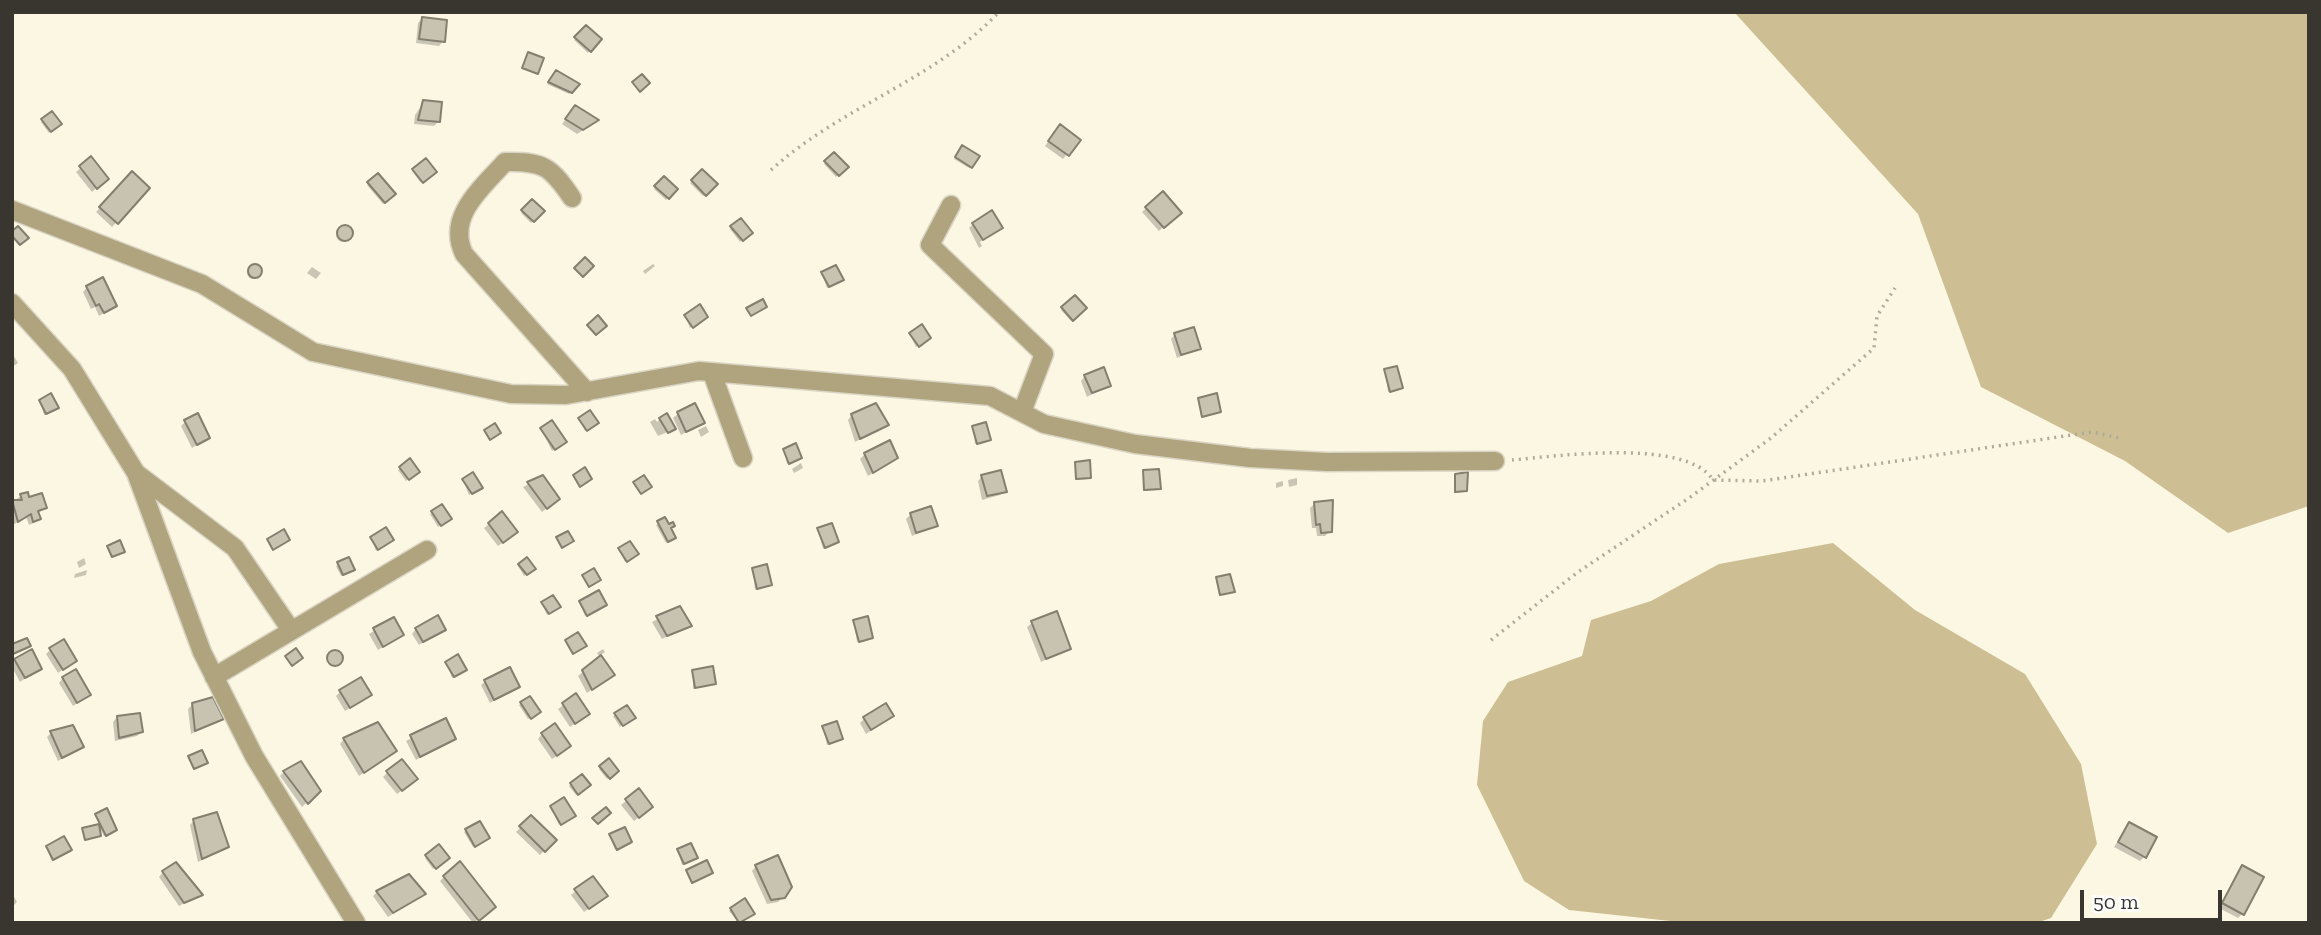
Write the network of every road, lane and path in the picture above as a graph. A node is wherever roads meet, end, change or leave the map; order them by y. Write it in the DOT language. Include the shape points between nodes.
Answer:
graph roads {
  1 [pos="999,12"];
  2 [pos="771,170"];
  3 [pos="572,198"];
  4 [pos="951,205"];
  5 [pos="12,210"];
  6 [pos="1895,288"];
  7 [pos="12,303"];
  8 [pos="712,373"];
  9 [pos="587,392"];
  10 [pos="1022,412"];
  11 [pos="2119,438"];
  12 [pos="743,458"];
  13 [pos="1495,461"];
  14 [pos="136,473"];
  15 [pos="1713,480"];
  16 [pos="427,550"];
  17 [pos="292,630"];
  18 [pos="1491,639"];
  19 [pos="214,677"];
  20 [pos="356,923"];
  1 -- 2 [label="path" via="943,61 795,148"];
  3 -- 9 [label="street" via="555,173 534,161 505,162 462,213 459,243"];
  4 -- 10 [label="street" via="930,245 1044,354"];
  5 -- 9 [label="street" via="202,284 313,352 511,394"];
  6 -- 15 [label="path" via="1877,316 1874,348 1771,438"];
  7 -- 14 [label="street" via="72,369"];
  8 -- 9 [label="street" via="699,371"];
  8 -- 10 [label="street" via="990,396"];
  8 -- 12 [label="street"];
  10 -- 13 [label="street" via="1044,424 1135,444 1250,458"];
  11 -- 15 [label="path" via="2092,432 1786,479"];
  13 -- 15 [label="path" via="1673,456 1706,469"];
  14 -- 17 [label="street" via="235,548"];
  14 -- 19 [label="street"];
  15 -- 18 [label="path" via="1578,572"];
  16 -- 17 [label="street"];
  17 -- 19 [label="street"];
  19 -- 20 [label="street" via="254,756"];
}
